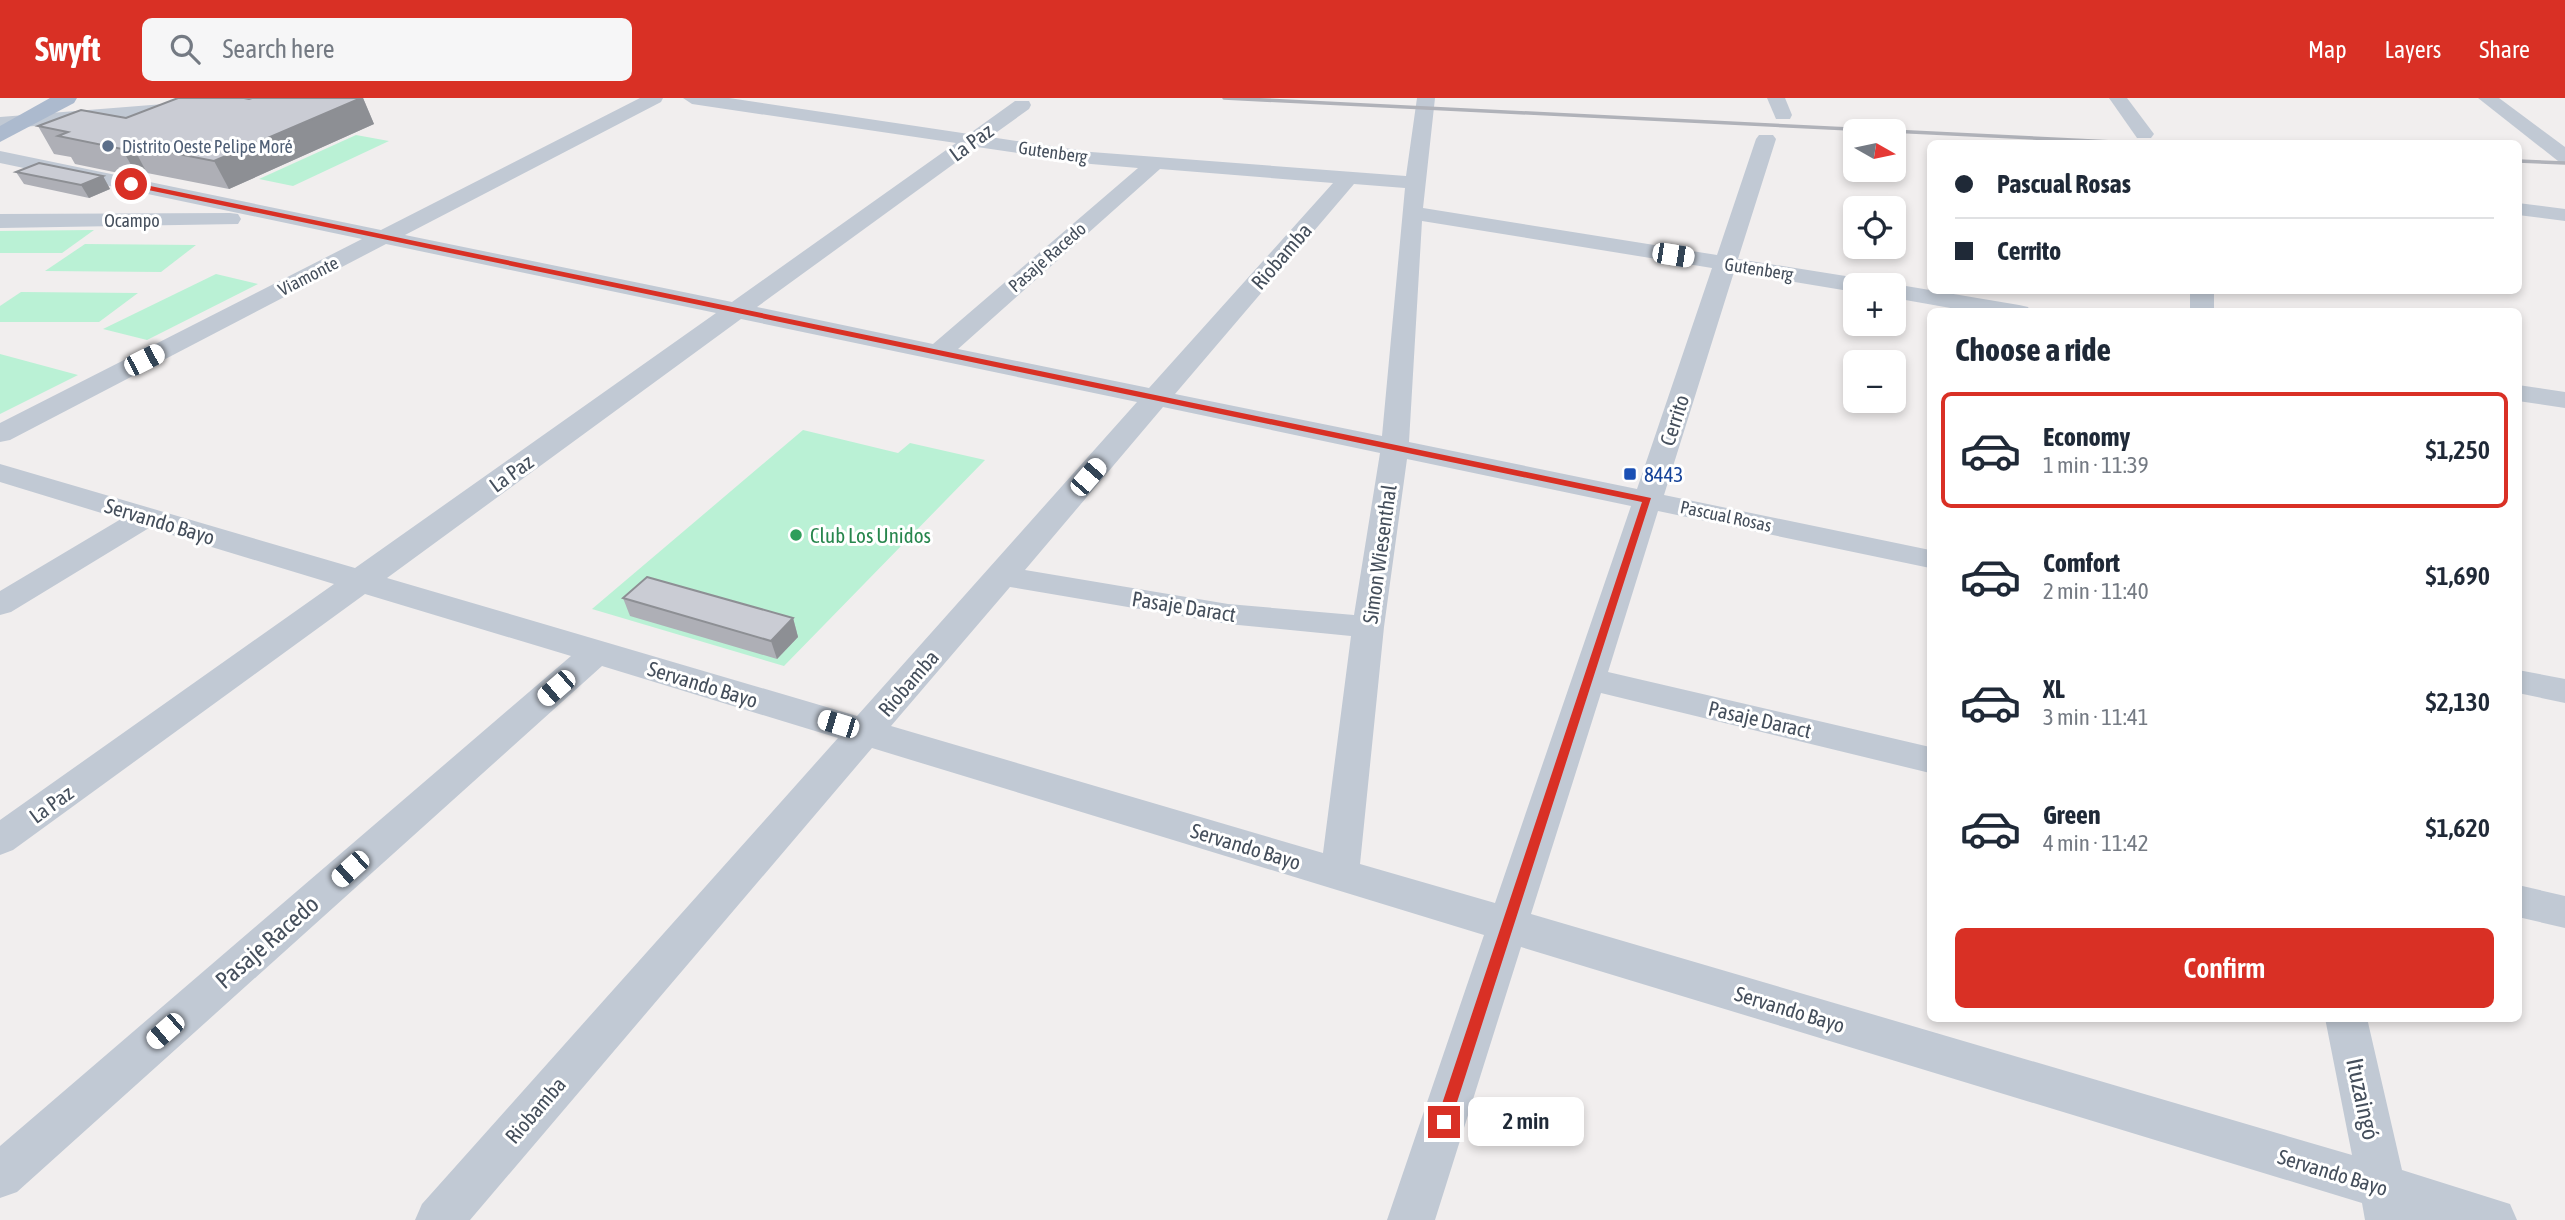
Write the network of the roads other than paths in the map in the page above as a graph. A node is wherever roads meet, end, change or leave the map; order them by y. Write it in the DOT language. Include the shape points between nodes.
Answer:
graph roads {
  1 [pos="32,98"];
  2 [pos="66,98"];
  3 [pos="654,98"];
  4 [pos="692,98"];
  5 [pos="2118,98"];
  6 [pos="2487,98"];
  7 [pos="1425,103"];
  8 [pos="1022,105"];
  9 [pos="214,106"];
  10 [pos="0,116"];
  11 [pos="24,121"];
  12 [pos="0,123"];
  13 [pos="2144,134"];
  14 [pos="0,135"];
  15 [pos="1766,139"];
  16 [pos="974,140"];
  17 [pos="0,157"];
  18 [pos="2565,157"];
  19 [pos="1155,163"];
  20 [pos="1348,178"];
  21 [pos="1414,198"];
  22 [pos="2522,210"];
  23 [pos="263,212"];
  24 [pos="2565,215"];
  25 [pos="0,221"];
  26 [pos="384,237"];
  27 [pos="1725,264"];
  28 [pos="1843,283"];
  29 [pos="1906,293"];
  30 [pos="1995,308"];
  31 [pos="737,310"];
  32 [pos="939,352"];
  33 [pos="2522,394"];
  34 [pos="1157,398"];
  35 [pos="2565,400"];
  36 [pos="0,434"];
  37 [pos="1395,447"];
  38 [pos="0,473"];
  39 [pos="1648,500"];
  40 [pos="146,517"];
  41 [pos="1927,558"];
  42 [pos="1002,576"];
  43 [pos="361,581"];
  44 [pos="0,605"];
  45 [pos="1368,627"];
  46 [pos="597,652"];
  47 [pos="1589,679"];
  48 [pos="2522,682"];
  49 [pos="2565,691"];
  50 [pos="865,732"];
  51 [pos="1927,759"];
  52 [pos="0,840"];
  53 [pos="1340,874"];
  54 [pos="2522,902"];
  55 [pos="2565,912"];
  56 [pos="1508,925"];
  57 [pos="2347,1022"];
  58 [pos="0,1176"];
  59 [pos="2385,1203"];
  60 [pos="439,1220"];
  61 [pos="1411,1220"];
  62 [pos="2493,1220"];
  1 -- 10 [label="main road"];
  2 -- 11 [label="main road"];
  3 -- 26 [label="street, Viamonte"];
  4 -- 16 [label="street, Gutenberg"];
  5 -- 13 [label="street"];
  6 -- 18 [label="street"];
  7 -- 21 [label="street, Simon Wiesenthal"];
  8 -- 16 [label="street, La Paz"];
  9 -- 11 [label="street"];
  11 -- 12 [label="street"];
  11 -- 14 [label="main road"];
  15 -- 27 [label="street, Cerrito"];
  16 -- 19 [label="street, Gutenberg"];
  16 -- 31 [label="street, La Paz"];
  17 -- 23 [label="street, Pascual Rosas"];
  19 -- 20 [label="street, Gutenberg"];
  19 -- 32 [label="street, Pasaje Racedo"];
  20 -- 21 [label="street, Gutenberg"];
  20 -- 34 [label="street, Riobamba"];
  21 -- 27 [label="street, Gutenberg"];
  21 -- 37 [label="street, Simon Wiesenthal"];
  22 -- 24 [label="street"];
  23 -- 25 [label="street, Ocampo" via="227,219"];
  23 -- 26 [label="street, Pascual Rosas"];
  26 -- 31 [label="street, Pascual Rosas"];
  26 -- 36 [label="street, Viamonte"];
  27 -- 28 [label="street, Gutenberg"];
  27 -- 39 [label="street, Cerrito"];
  29 -- 30 [label="street"];
  31 -- 32 [label="street, Pascual Rosas"];
  31 -- 43 [label="street, La Paz"];
  32 -- 34 [label="street, Pascual Rosas"];
  33 -- 35 [label="street"];
  34 -- 37 [label="street, Pascual Rosas"];
  34 -- 42 [label="street, Riobamba"];
  37 -- 39 [label="street, Pascual Rosas"];
  37 -- 45 [label="street, Simon Wiesenthal"];
  38 -- 40 [label="street, Servando Bayo"];
  39 -- 41 [label="street, Pascual Rosas"];
  39 -- 47 [label="street, Cerrito"];
  40 -- 43 [label="street, Servando Bayo"];
  40 -- 44 [label="street"];
  42 -- 45 [label="street, Pasaje Daract" via="1228,614"];
  42 -- 50 [label="street, Riobamba"];
  43 -- 46 [label="street, Servando Bayo"];
  43 -- 52 [label="street, La Paz"];
  45 -- 53 [label="street, Simon Wiesenthal"];
  46 -- 50 [label="street, Servando Bayo"];
  46 -- 58 [label="street, Pasaje Racedo"];
  47 -- 51 [label="street, Pasaje Daract"];
  47 -- 56 [label="street, Cerrito"];
  48 -- 49 [label="street"];
  50 -- 53 [label="street, Servando Bayo"];
  50 -- 60 [label="street, Riobamba"];
  53 -- 56 [label="street, Servando Bayo"];
  54 -- 55 [label="street"];
  56 -- 59 [label="street, Servando Bayo"];
  56 -- 61 [label="street, Cerrito"];
  57 -- 59 [label="street, Ituzaingó"];
  59 -- 62 [label="street, Servando Bayo"];
}
